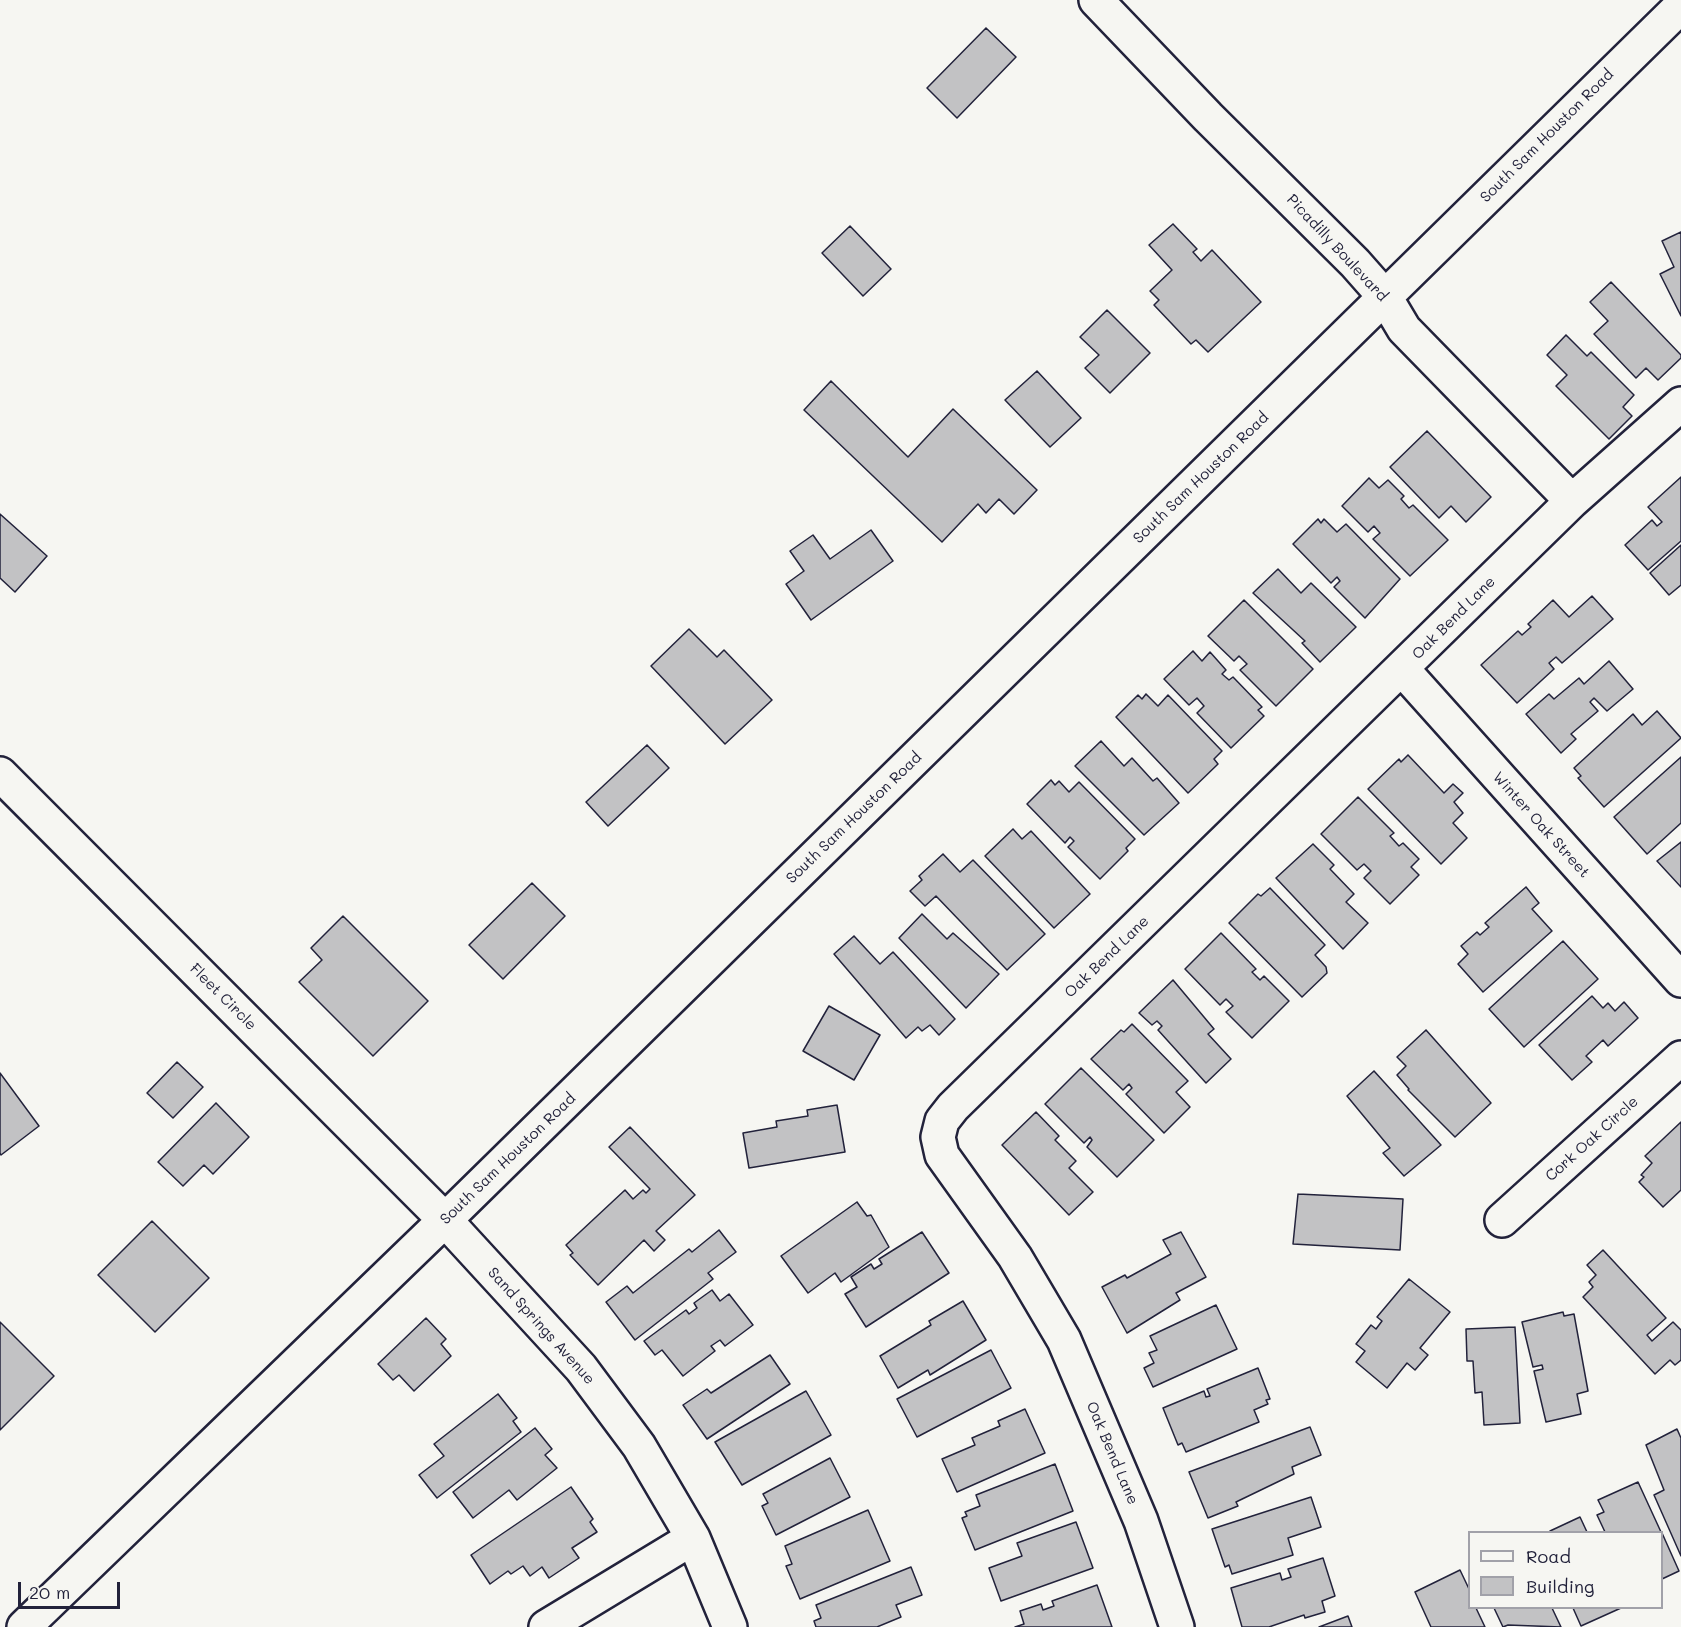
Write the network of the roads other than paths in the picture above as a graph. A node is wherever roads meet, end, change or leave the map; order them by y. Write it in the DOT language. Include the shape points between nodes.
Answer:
graph roads {
  1 [pos="1096,0"];
  2 [pos="1681,6"];
  3 [pos="1384,297"];
  4 [pos="1681,404"];
  5 [pos="1572,501"];
  6 [pos="1402,670"];
  7 [pos="0,774"];
  8 [pos="1681,980"];
  9 [pos="1681,1058"];
  10 [pos="445,1220"];
  11 [pos="1502,1220"];
  12 [pos="693,1538"];
  13 [pos="24,1627"];
  14 [pos="546,1627"];
  15 [pos="730,1627"];
  16 [pos="1177,1627"];
  1 -- 3 [label="street, Picadilly Boulevard"];
  2 -- 3 [label="street, South Sam Houston Road"];
  3 -- 5 [label="street, Picadilly Boulevard" via="1404,329"];
  3 -- 10 [label="street, South Sam Houston Road"];
  4 -- 5 [label="street, Oak Bend Lane"];
  5 -- 6 [label="street, Oak Bend Lane"];
  6 -- 8 [label="street, Winter Oak Street"];
  6 -- 16 [label="street, Oak Bend Lane" via="953,1107 942,1121 938,1137 942,1155 1015,1257 1064,1340 1141,1521"];
  7 -- 10 [label="street, Fleet Circle"];
  9 -- 11 [label="street, Cork Oak Circle"];
  10 -- 12 [label="street, Sand Springs Avenue" via="581,1368 639,1446"];
  10 -- 13 [label="street, South Sam Houston Road"];
  12 -- 14 [label="street"];
  12 -- 15 [label="street, Sand Springs Avenue"];
}
